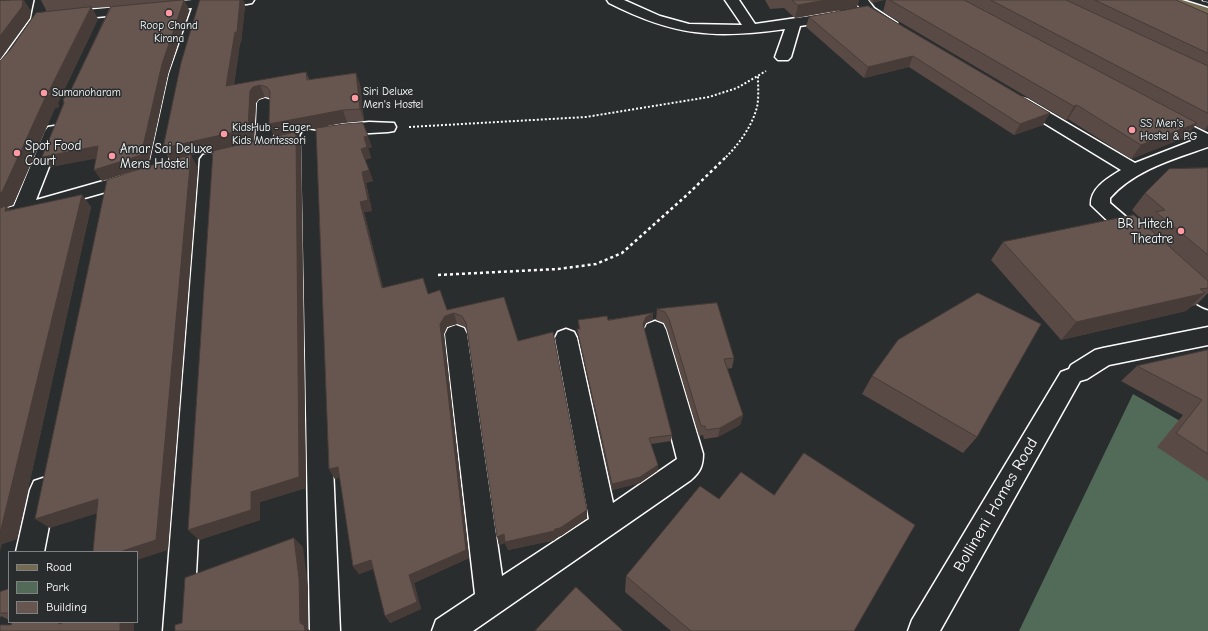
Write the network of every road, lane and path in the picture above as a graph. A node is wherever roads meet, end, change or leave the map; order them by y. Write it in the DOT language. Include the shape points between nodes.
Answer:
graph roads {
  1 [pos="247,0"];
  2 [pos="614,0"];
  3 [pos="732,0"];
  4 [pos="1167,0"];
  5 [pos="36,3"];
  6 [pos="153,3"];
  7 [pos="199,4"];
  8 [pos="889,4"];
  9 [pos="865,5"];
  10 [pos="1204,11"];
  11 [pos="38,19"];
  12 [pos="794,24"];
  13 [pos="1208,25"];
  14 [pos="751,28"];
  15 [pos="903,31"];
  16 [pos="17,52"];
  17 [pos="784,56"];
  18 [pos="0,58"];
  19 [pos="0,72"];
  20 [pos="758,76"];
  21 [pos="1012,96"];
  22 [pos="265,103"];
  23 [pos="1152,110"];
  24 [pos="62,113"];
  25 [pos="388,127"];
  26 [pos="1208,141"];
  27 [pos="280,142"];
  28 [pos="1177,152"];
  29 [pos="209,159"];
  30 [pos="1208,160"];
  31 [pos="1134,170"];
  32 [pos="106,187"];
  33 [pos="22,210"];
  34 [pos="101,210"];
  35 [pos="0,216"];
  36 [pos="438,275"];
  37 [pos="1208,301"];
  38 [pos="655,330"];
  39 [pos="456,334"];
  40 [pos="1208,336"];
  41 [pos="566,338"];
  42 [pos="48,467"];
  43 [pos="604,526"];
  44 [pos="30,551"];
  45 [pos="491,601"];
  46 [pos="178,631"];
  47 [pos="325,631"];
  48 [pos="447,631"];
  49 [pos="923,631"];
  1 -- 7 [label="street"];
  2 -- 14 [label="street" via="652,18 687,28"];
  3 -- 14 [label="street"];
  4 -- 10 [label="main road"];
  5 -- 11 [label="street"];
  6 -- 7 [label="street"];
  6 -- 11 [label="street" via="107,17"];
  7 -- 32 [label="street" via="177,74 164,169"];
  8 -- 9 [label="street"];
  9 -- 12 [label="street"];
  9 -- 15 [label="street"];
  10 -- 13 [label="street" via="1200,15"];
  11 -- 16 [label="street"];
  12 -- 14 [label="street"];
  12 -- 17 [label="street"];
  16 -- 18 [label="street"];
  16 -- 19 [label="street"];
  17 -- 20 [label="path"];
  20 -- 25 [label="path" via="709,98 586,117"];
  20 -- 36 [label="path" via="757,106 738,145 622,253 596,264 558,269"];
  21 -- 31 [label="street"];
  22 -- 27 [label="street"];
  23 -- 26 [label="street"];
  24 -- 33 [label="street"];
  25 -- 27 [label="street" via="347,128"];
  26 -- 28 [label="street"];
  27 -- 47 [label="street"];
  28 -- 30 [label="street"];
  28 -- 31 [label="street"];
  29 -- 46 [label="street"];
  31 -- 37 [label="street" via="1105,189 1100,197 1101,205"];
  32 -- 33 [label="street"];
  32 -- 34 [label="street"];
  33 -- 35 [label="street"];
  38 -- 43 [label="street" via="690,454 690,464"];
  39 -- 45 [label="street"];
  40 -- 49 [label="street, Bollineni Homes Road" via="1103,357 1074,375"];
  41 -- 43 [label="street"];
  42 -- 44 [label="street"];
  43 -- 45 [label="street"];
  45 -- 48 [label="street"];
}
